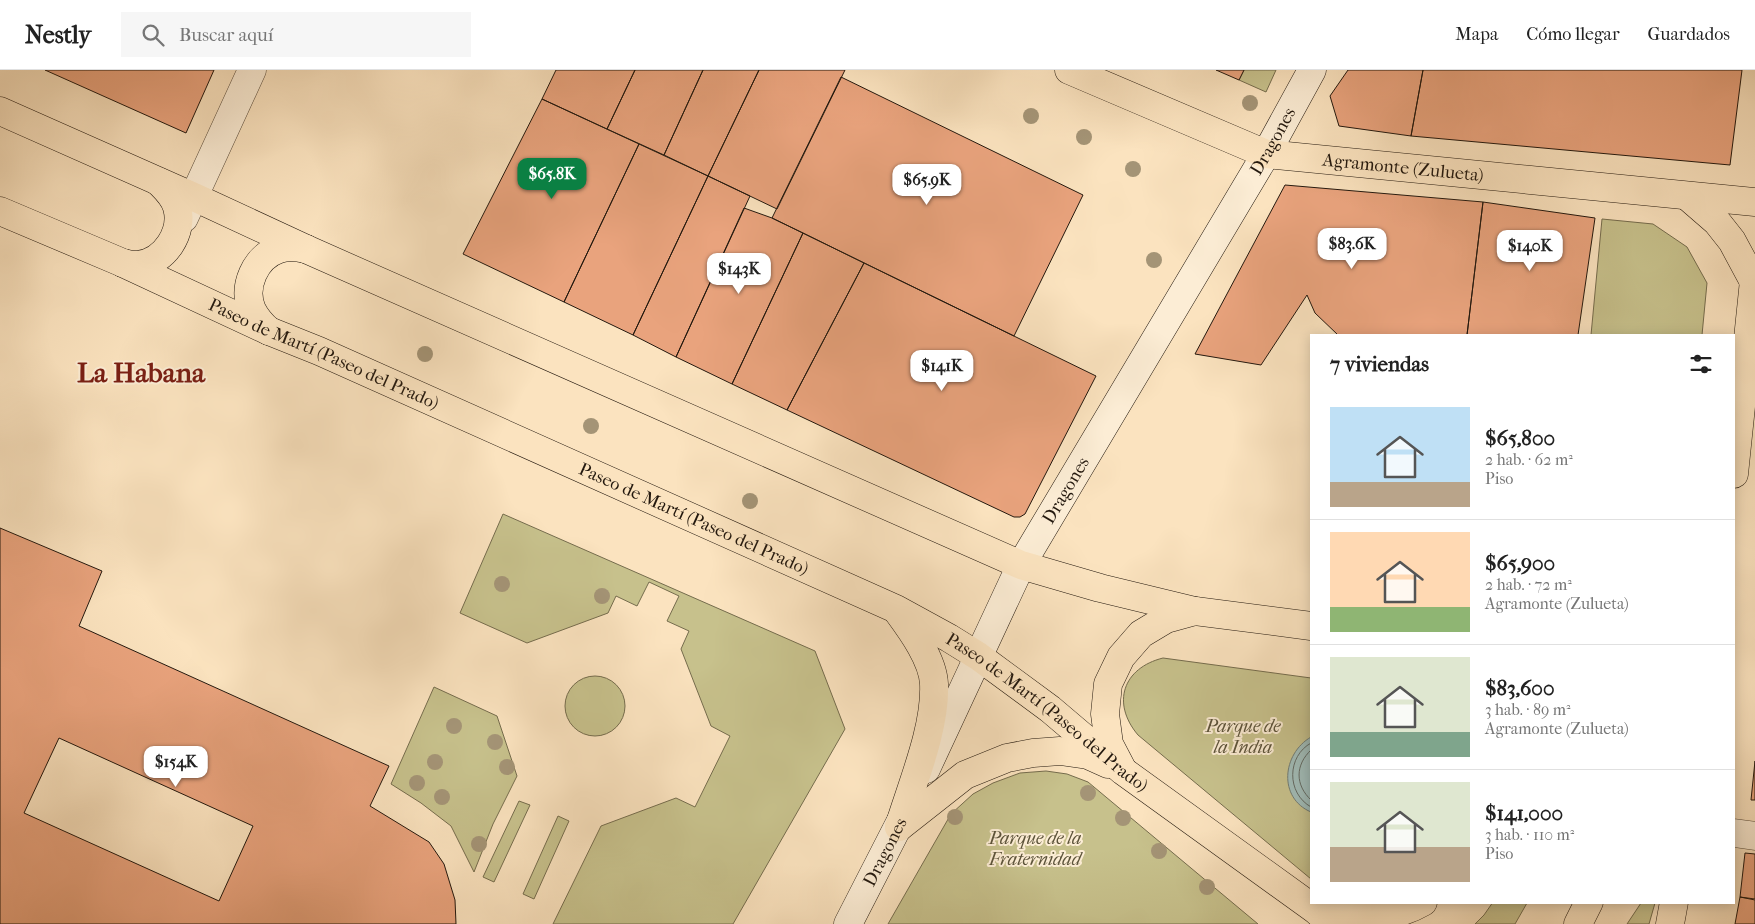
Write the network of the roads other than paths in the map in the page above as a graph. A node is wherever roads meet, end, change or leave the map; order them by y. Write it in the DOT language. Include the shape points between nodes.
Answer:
graph roads {
  1 [pos="252,70"];
  2 [pos="1069,70"];
  3 [pos="1312,70"];
  4 [pos="0,111"];
  5 [pos="1266,154"];
  6 [pos="159,182"];
  7 [pos="194,196"];
  8 [pos="1687,196"];
  9 [pos="1755,202"];
  10 [pos="0,211"];
  11 [pos="174,237"];
  12 [pos="306,249"];
  13 [pos="123,263"];
  14 [pos="1754,277"];
  15 [pos="269,331"];
  16 [pos="1735,464"];
  17 [pos="1021,565"];
  18 [pos="896,609"];
  19 [pos="1195,611"];
  20 [pos="1310,626"];
  21 [pos="978,656"];
  22 [pos="1123,771"];
  23 [pos="899,826"];
  24 [pos="1735,834"];
  25 [pos="1755,836"];
  26 [pos="1421,904"];
  27 [pos="1589,904"];
  28 [pos="1674,904"];
  29 [pos="1329,920"];
  30 [pos="848,924"];
  31 [pos="1578,924"];
  32 [pos="1670,924"];
  1 -- 7 [label="main road"];
  2 -- 5 [label="main road, Agramonte (Zulueta)"];
  3 -- 5 [label="main road, Dragones"];
  4 -- 6 [label="main road"];
  5 -- 8 [label="main road, Agramonte (Zulueta)"];
  5 -- 17 [label="main road, Dragones"];
  6 -- 7 [label="main road"];
  6 -- 11 [label="main road" via="170,192 177,206 178,222"];
  7 -- 11 [label="main road"];
  7 -- 12 [label="main road"];
  8 -- 9 [label="main road, Agramonte (Zulueta)"];
  8 -- 14 [label="main road" via="1717,222"];
  10 -- 13 [label="main road, Paseo de Martí (Paseo del Prado)"];
  11 -- 13 [label="main road" via="166,250 153,260 138,265"];
  12 -- 15 [label="main road" via="277,250 255,268 248,295 251,309"];
  12 -- 17 [label="main road"];
  13 -- 15 [label="main road, Paseo de Martí (Paseo del Prado)"];
  14 -- 16 [label="main road"];
  15 -- 18 [label="main road, Paseo de Martí (Paseo del Prado)"];
  17 -- 19 [label="main road"];
  17 -- 21 [label="main road, Dragones"];
  18 -- 21 [label="main road, Paseo de Martí (Paseo del Prado)"];
  18 -- 23 [label="main road" via="922,647 934,683 931,721"];
  19 -- 20 [label="main road"];
  19 -- 22 [label="main road" via="1166,619 1141,634 1121,657 1108,684 1105,714 1110,744"];
  21 -- 22 [label="main road, Paseo de Martí (Paseo del Prado)" via="1050,709"];
  21 -- 23 [label="main road, Dragones"];
  22 -- 23 [label="main road" via="1088,756 1060,751 1033,752 1007,758 964,775"];
  22 -- 29 [label="main road, Paseo de Martí (Paseo del Prado)"];
  23 -- 30 [label="main road, Dragones"];
  24 -- 25 [label="main road"];
  26 -- 29 [label="main road" via="1386,916"];
  27 -- 31 [label="main road"];
  28 -- 32 [label="main road"];
}
